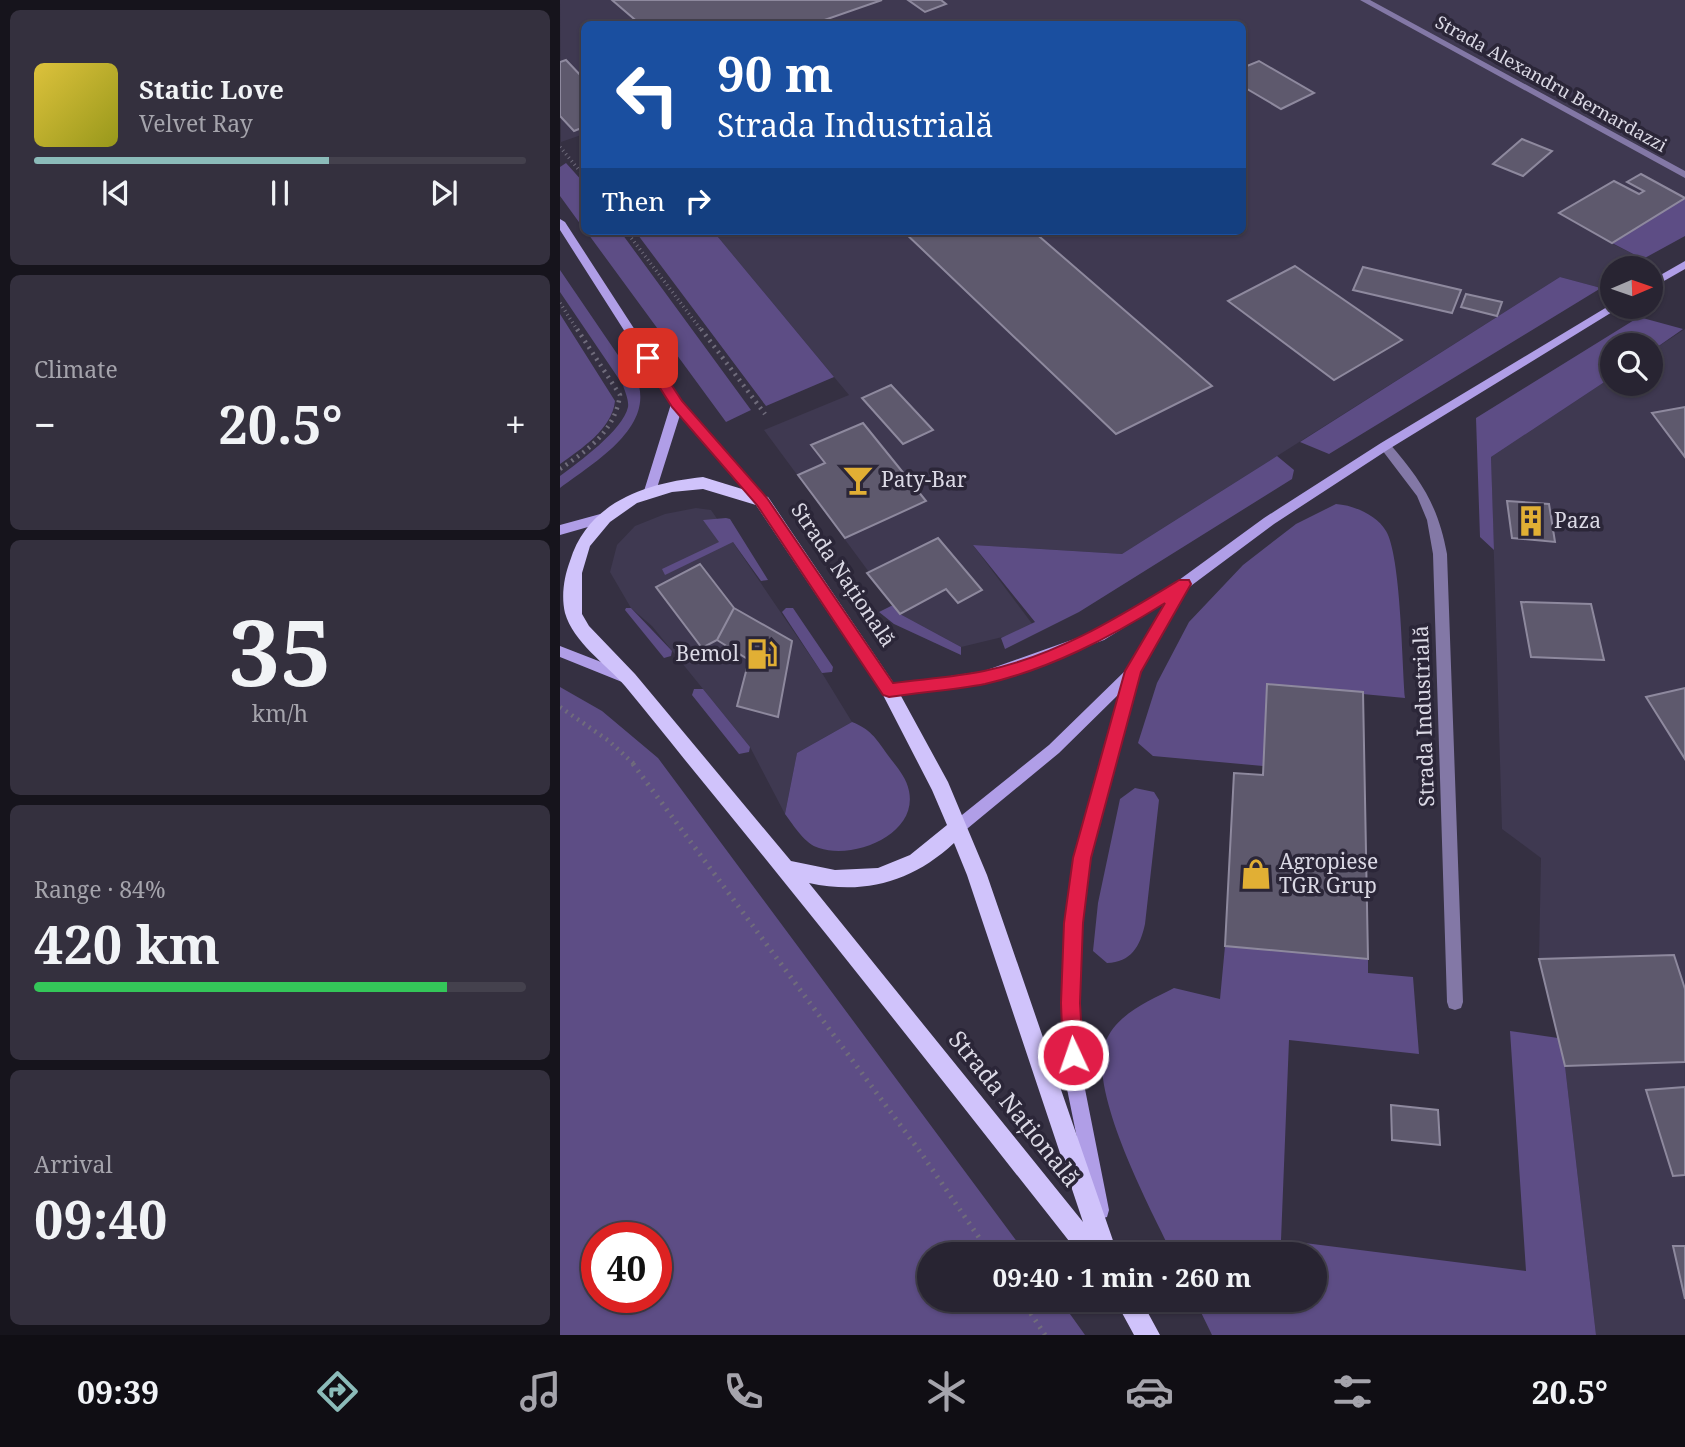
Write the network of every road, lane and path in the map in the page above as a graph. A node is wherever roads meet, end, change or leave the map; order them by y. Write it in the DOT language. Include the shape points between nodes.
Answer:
graph roads {
  1 [pos="1364,0"];
  2 [pos="560,147"];
  3 [pos="581,172"];
  4 [pos="1685,175"];
  5 [pos="560,222"];
  6 [pos="629,235"];
  7 [pos="1685,264"];
  8 [pos="1663,278"];
  9 [pos="560,303"];
  10 [pos="1600,316"];
  11 [pos="677,404"];
  12 [pos="765,414"];
  13 [pos="1385,446"];
  14 [pos="560,469"];
  15 [pos="650,491"];
  16 [pos="762,501"];
  17 [pos="604,518"];
  18 [pos="560,530"];
  19 [pos="1184,584"];
  20 [pos="560,651"];
  21 [pos="1133,671"];
  22 [pos="629,679"];
  23 [pos="889,690"];
  24 [pos="560,706"];
  25 [pos="957,828"];
  26 [pos="784,868"];
  27 [pos="1455,1002"];
  28 [pos="981,1242"];
  29 [pos="1085,1242"];
  30 [pos="1103,1242"];
  31 [pos="1105,1242"];
  32 [pos="1030,1312"];
  33 [pos="1134,1312"];
  34 [pos="1045,1335"];
  35 [pos="1148,1335"];
  1 -- 4 [label="lane, Strada Alexandru Bernardazzi"];
  2 -- 3 [label="path"];
  5 -- 11 [label="street"];
  6 -- 12 [label="path"];
  7 -- 8 [label="street"];
  9 -- 14 [label="path" via="620,395 620,406 608,429"];
  10 -- 13 [label="street"];
  11 -- 15 [label="street"];
  11 -- 16 [label="street"];
  13 -- 19 [label="street" via="1269,521"];
  13 -- 27 [label="lane, Strada Industrială" via="1420,485 1435,519 1440,554"];
  15 -- 16 [label="main road, Strada Națională" via="703,484"];
  15 -- 17 [label="main road, Strada Națională"];
  16 -- 23 [label="main road, Strada Națională"];
  17 -- 18 [label="street, Strada Națională"];
  17 -- 22 [label="main road, Strada Națională" via="583,544 574,573 574,614 583,631"];
  19 -- 21 [label="street"];
  19 -- 23 [label="street" via="1099,636 1037,660 985,677"];
  20 -- 22 [label="street, Strada Națională"];
  21 -- 25 [label="street" via="1054,749"];
  21 -- 31 [label="street" via="1082,858 1072,950 1074,1079"];
  22 -- 26 [label="main road, Strada Națională"];
  23 -- 25 [label="main road, Strada Națională" via="942,788"];
  24 -- 28 [label="path" via="636,766 921,1153"];
  25 -- 26 [label="main road" via="921,860 873,881 825,878"];
  25 -- 30 [label="main road, Strada Națională" via="977,874"];
  26 -- 29 [label="main road, Strada Națională"];
  32 -- 34 [label="path"];
  33 -- 35 [label="main road"];
}
